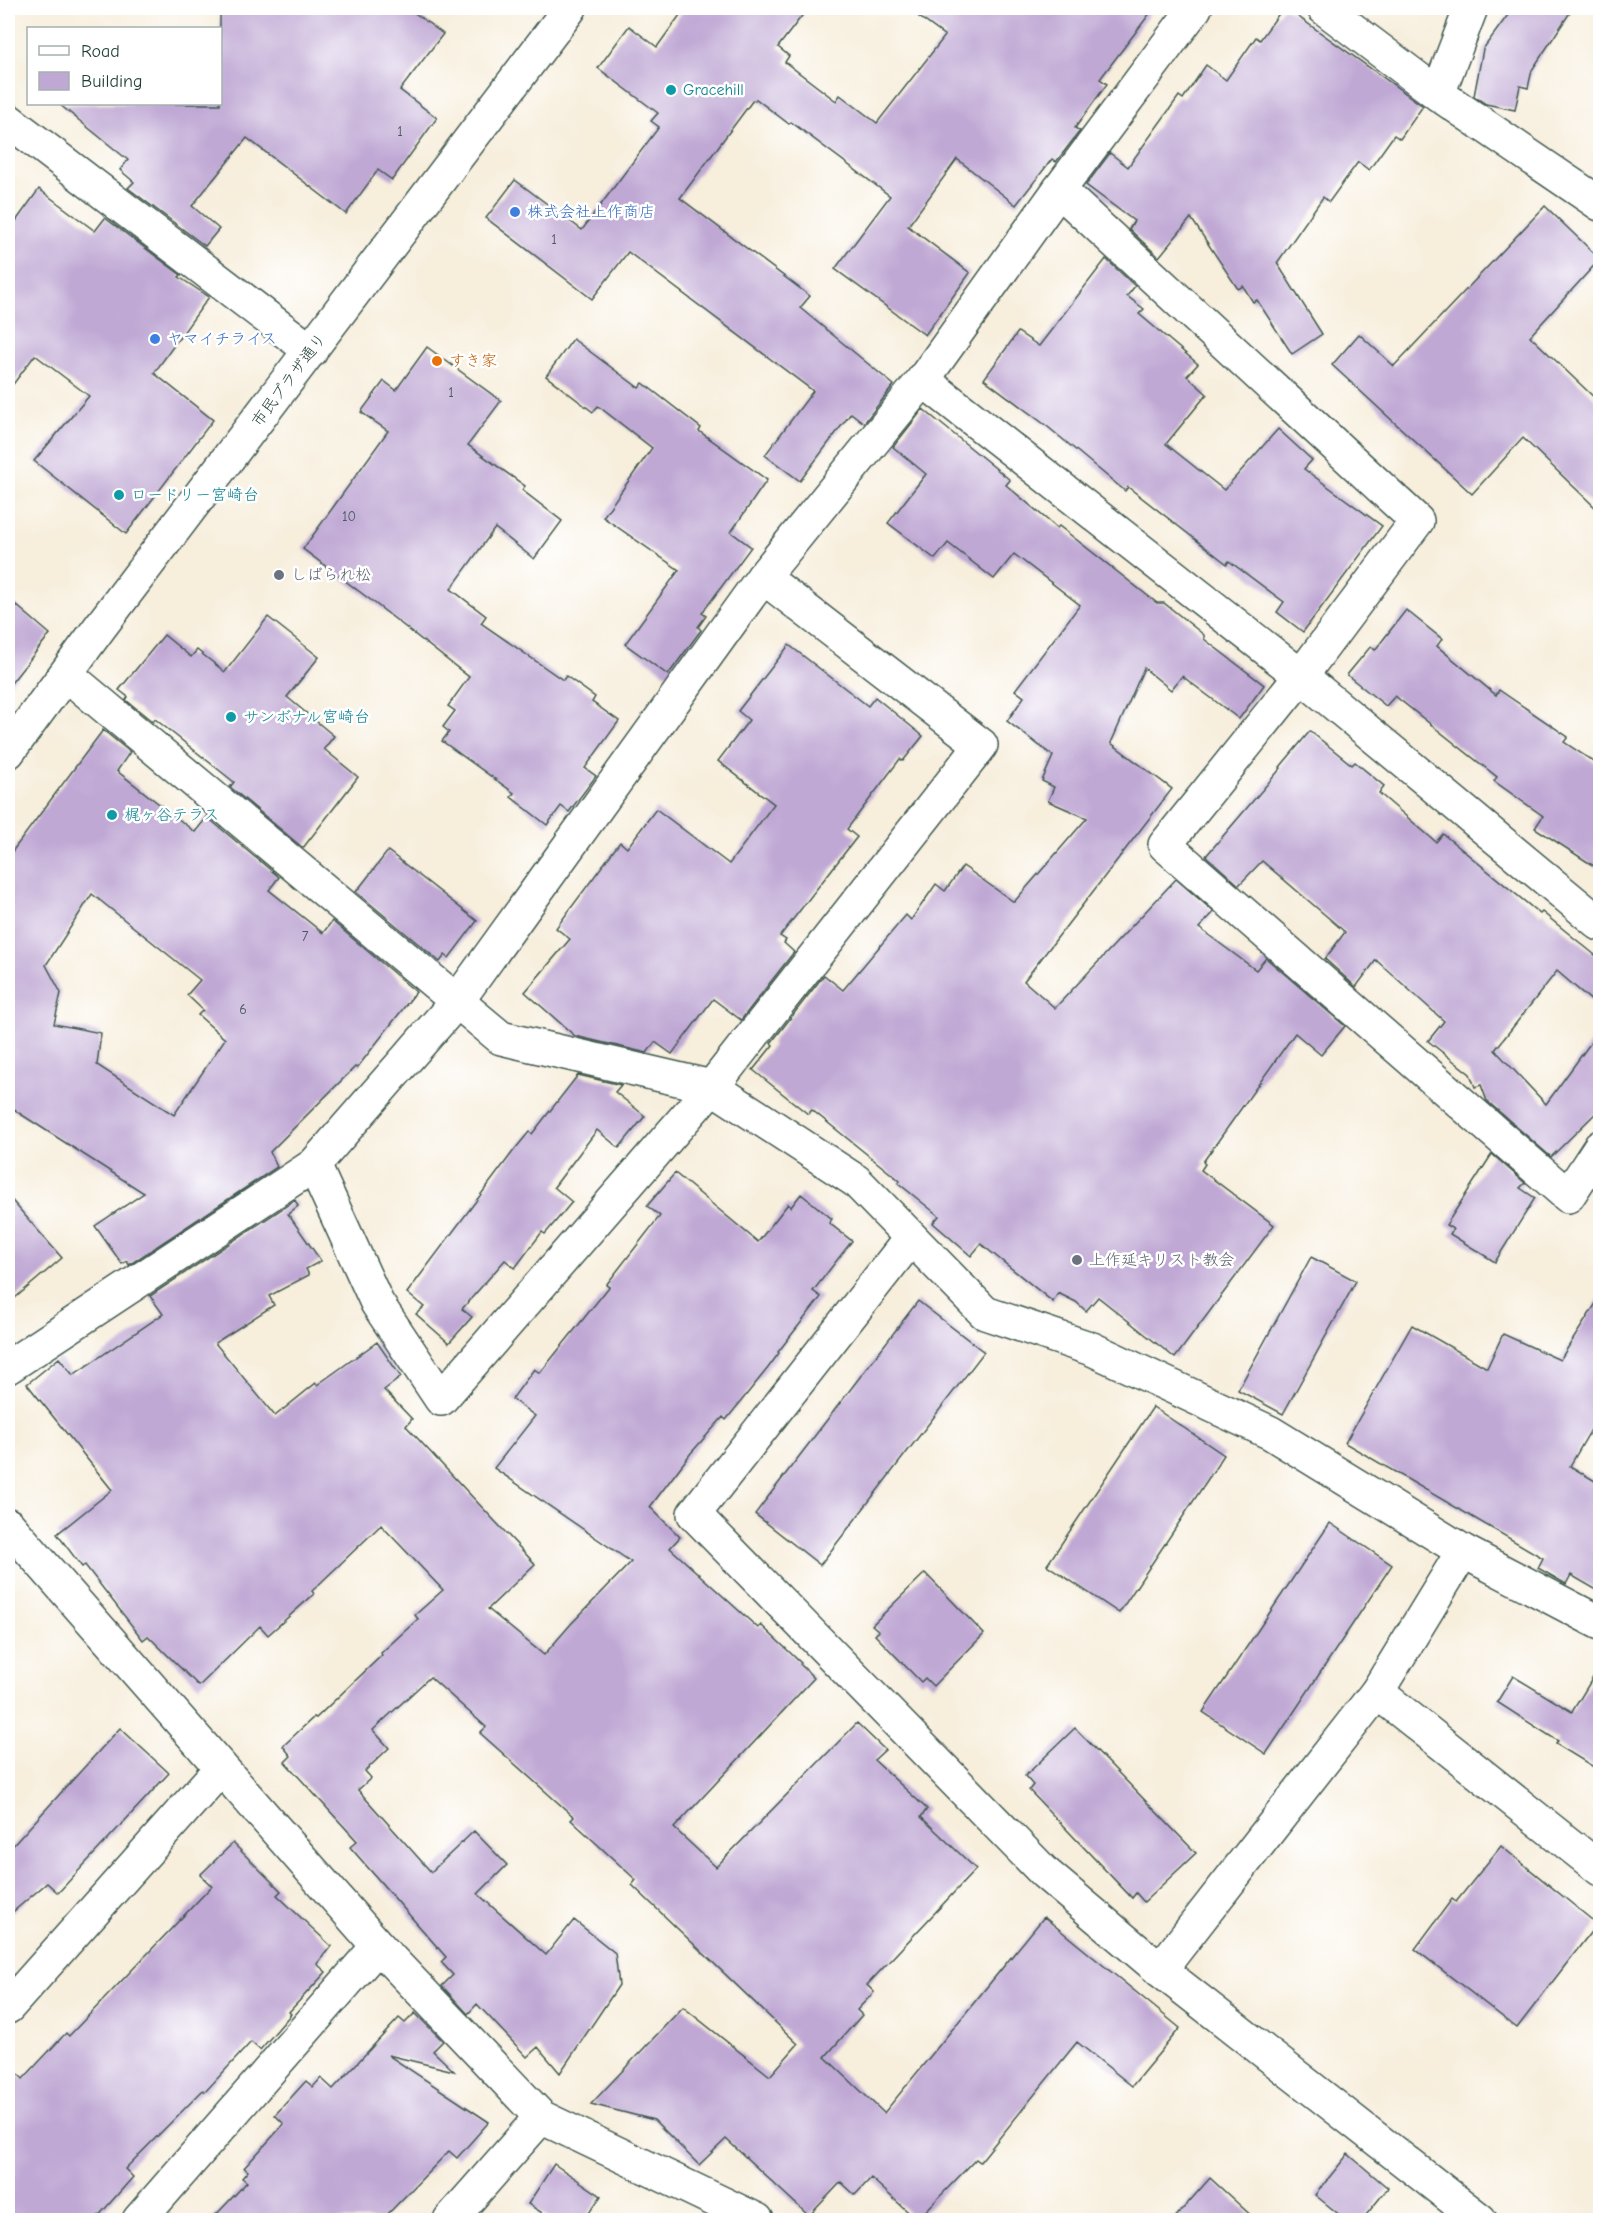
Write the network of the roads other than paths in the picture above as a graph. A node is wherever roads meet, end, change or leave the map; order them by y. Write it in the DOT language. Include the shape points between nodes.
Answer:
graph roads {
  1 [pos="570,8"];
  2 [pos="1195,8"];
  3 [pos="1324,8"];
  4 [pos="1472,8"];
  5 [pos="1438,94"];
  6 [pos="8,120"];
  7 [pos="1059,190"];
  8 [pos="1600,204"];
  9 [pos="311,351"];
  10 [pos="923,380"];
  11 [pos="763,577"];
  12 [pos="66,674"];
  13 [pos="1301,676"];
  14 [pos="8,753"];
  15 [pos="1600,924"];
  16 [pos="458,1000"];
  17 [pos="712,1087"];
  18 [pos="1598,1156"];
  19 [pos="314,1165"];
  20 [pos="911,1238"];
  21 [pos="8,1367"];
  22 [pos="8,1525"];
  23 [pos="1463,1551"];
  24 [pos="1600,1623"];
  25 [pos="1377,1692"];
  26 [pos="221,1768"];
  27 [pos="1600,1869"];
  28 [pos="378,1946"];
  29 [pos="1160,1970"];
  30 [pos="8,2007"];
  31 [pos="541,2117"];
  32 [pos="139,2220"];
  33 [pos="450,2220"];
  34 [pos="757,2220"];
  35 [pos="1480,2220"];
  1 -- 9 [label="street, 市民プラザ通り"];
  2 -- 7 [label="street"];
  3 -- 5 [label="street"];
  4 -- 5 [label="street"];
  5 -- 8 [label="street"];
  6 -- 9 [label="street"];
  7 -- 10 [label="street"];
  7 -- 13 [label="street" via="1417,521"];
  9 -- 12 [label="street, 市民プラザ通り"];
  10 -- 11 [label="street"];
  10 -- 13 [label="street"];
  11 -- 16 [label="street"];
  11 -- 17 [label="street" via="981,745"];
  12 -- 14 [label="street, 市民プラザ通り"];
  12 -- 16 [label="street"];
  13 -- 15 [label="street"];
  13 -- 18 [label="street" via="1166,845 1569,1196"];
  16 -- 17 [label="street" via="501,1038"];
  16 -- 19 [label="street"];
  17 -- 19 [label="street" via="441,1399 376,1303"];
  17 -- 20 [label="street" via="856,1181"];
  19 -- 21 [label="street"];
  20 -- 23 [label="street" via="985,1313 1092,1348 1271,1433"];
  20 -- 29 [label="street" via="694,1514 1045,1874"];
  22 -- 26 [label="street"];
  23 -- 24 [label="street"];
  23 -- 25 [label="street"];
  25 -- 27 [label="street"];
  25 -- 29 [label="street"];
  26 -- 28 [label="street"];
  26 -- 30 [label="street"];
  28 -- 31 [label="street"];
  28 -- 32 [label="street"];
  29 -- 35 [label="street"];
  31 -- 33 [label="street"];
  31 -- 34 [label="street"];
}
